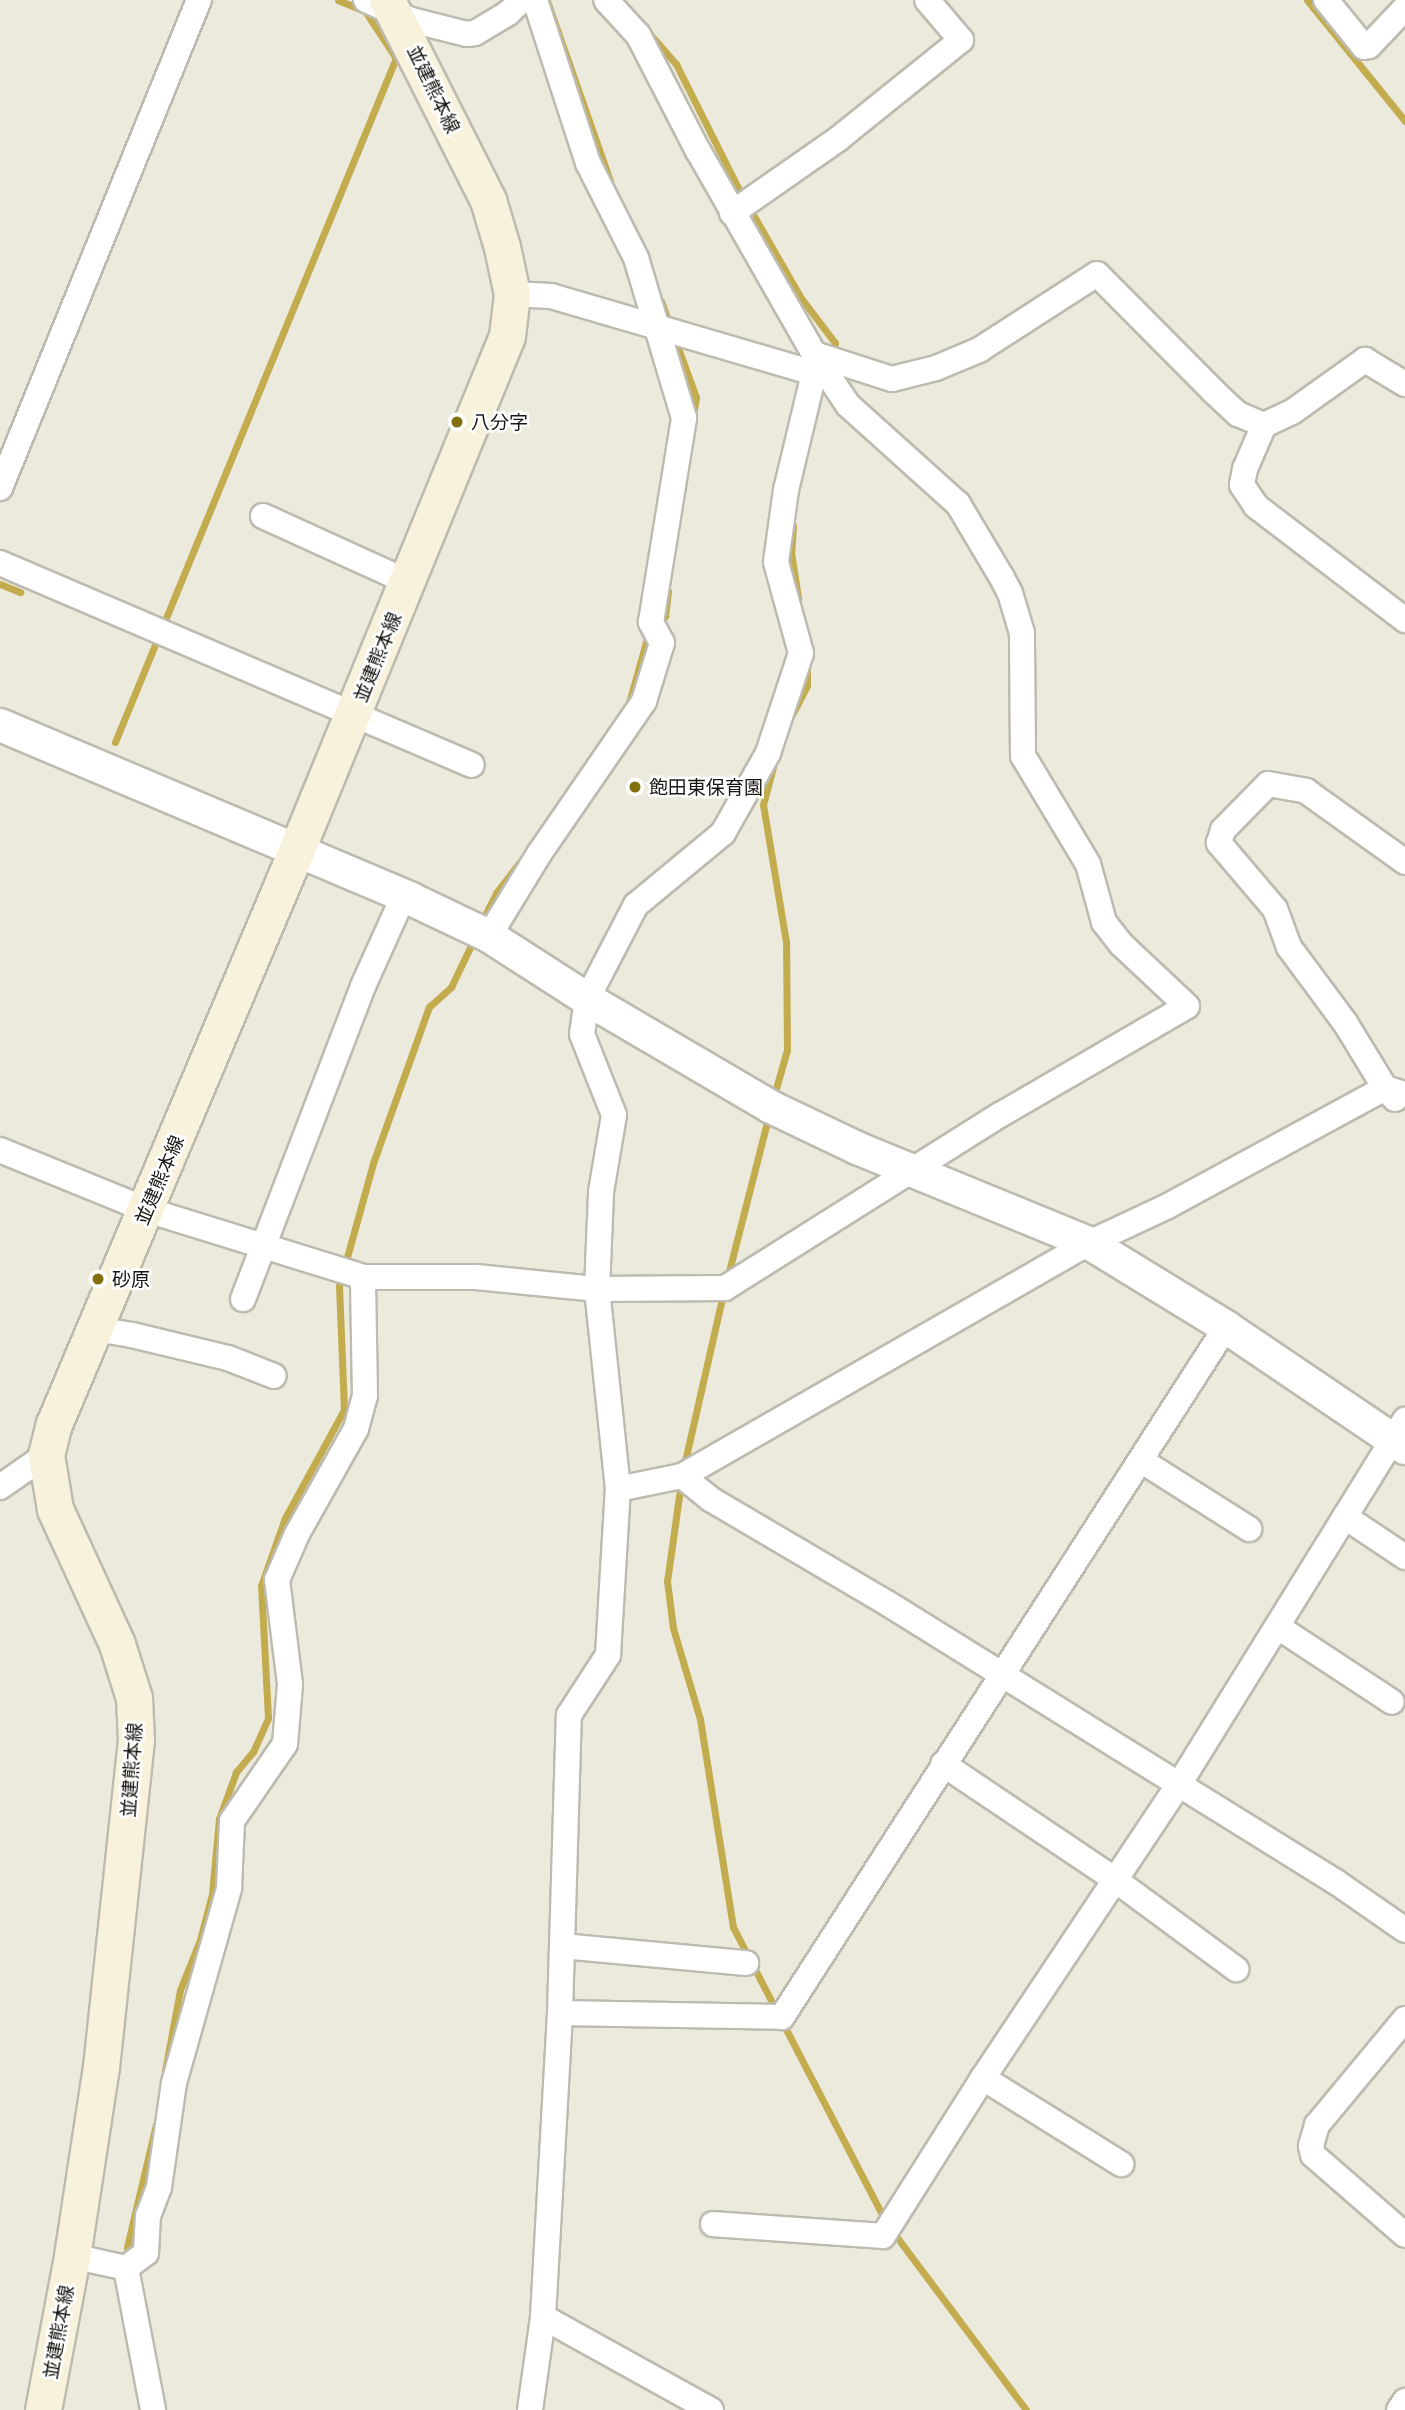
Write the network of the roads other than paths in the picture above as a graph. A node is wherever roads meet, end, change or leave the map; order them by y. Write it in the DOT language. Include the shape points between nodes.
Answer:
graph roads {
  1 [pos="200,0"];
  2 [pos="522,0"];
  3 [pos="535,0"];
  4 [pos="606,0"];
  5 [pos="926,0"];
  6 [pos="1326,0"];
  7 [pos="382,4"];
  8 [pos="1405,8"];
  9 [pos="733,213"];
  10 [pos="512,294"];
  11 [pos="659,328"];
  12 [pos="814,363"];
  13 [pos="1405,384"];
  14 [pos="1264,425"];
  15 [pos="0,488"];
  16 [pos="263,516"];
  17 [pos="0,563"];
  18 [pos="408,582"];
  19 [pos="1405,620"];
  20 [pos="352,716"];
  21 [pos="0,725"];
  22 [pos="472,765"];
  23 [pos="298,849"];
  24 [pos="1405,862"];
  25 [pos="404,895"];
  26 [pos="489,936"];
  27 [pos="587,999"];
  28 [pos="1395,1091"];
  29 [pos="1405,1109"];
  30 [pos="0,1150"];
  31 [pos="916,1170"];
  32 [pos="147,1210"];
  33 [pos="1089,1242"];
  34 [pos="264,1246"];
  35 [pos="363,1277"];
  36 [pos="597,1289"];
  37 [pos="243,1299"];
  38 [pos="1226,1327"];
  39 [pos="95,1329"];
  40 [pos="274,1376"];
  41 [pos="1401,1435"];
  42 [pos="46,1455"];
  43 [pos="1142,1461"];
  44 [pos="682,1476"];
  45 [pos="0,1487"];
  46 [pos="618,1489"];
  47 [pos="1345,1517"];
  48 [pos="1250,1529"];
  49 [pos="1405,1557"];
  50 [pos="1278,1628"];
  51 [pos="1003,1677"];
  52 [pos="1392,1702"];
  53 [pos="943,1764"];
  54 [pos="1178,1786"];
  55 [pos="1114,1880"];
  56 [pos="1405,1930"];
  57 [pos="562,1946"];
  58 [pos="746,1963"];
  59 [pos="1236,1969"];
  60 [pos="560,2013"];
  61 [pos="1405,2019"];
  62 [pos="983,2078"];
  63 [pos="1121,2164"];
  64 [pos="713,2224"];
  65 [pos="1405,2235"];
  66 [pos="72,2256"];
  67 [pos="126,2267"];
  68 [pos="543,2316"];
  69 [pos="1405,2401"];
  70 [pos="43,2410"];
  71 [pos="153,2410"];
  72 [pos="530,2410"];
  73 [pos="711,2410"];
  74 [pos="1399,2410"];
  1 -- 15 [label="street"];
  2 -- 7 [label="street" via="508,13 467,34 411,20"];
  3 -- 11 [label="street" via="587,163 636,258"];
  4 -- 9 [label="street" via="638,35"];
  5 -- 9 [label="street" via="961,40 838,139"];
  6 -- 8 [label="street" via="1364,47"];
  7 -- 10 [label="main road, 並建熊本線" via="488,200"];
  9 -- 12 [label="street"];
  10 -- 11 [label="street" via="551,296"];
  10 -- 18 [label="main road, 並建熊本線" via="507,336"];
  11 -- 12 [label="street"];
  11 -- 26 [label="street" via="684,418 651,622 662,643 644,701"];
  12 -- 14 [label="street" via="892,379 936,368 979,350 1097,274 1238,414"];
  12 -- 27 [label="street" via="786,490 776,562 801,653 768,753 723,833 636,905"];
  12 -- 31 [label="street" via="848,405 958,504 1001,576 1022,633 1023,757 1088,864 1104,922 1187,1006 1000,1115"];
  13 -- 14 [label="street" via="1366,360 1292,412"];
  14 -- 19 [label="street" via="1242,485 1256,506"];
  16 -- 18 [label="street"];
  17 -- 20 [label="street"];
  18 -- 20 [label="main road, 並建熊本線"];
  20 -- 22 [label="street"];
  20 -- 23 [label="main road, 並建熊本線"];
  21 -- 23 [label="street"];
  23 -- 25 [label="street"];
  23 -- 32 [label="main road, 並建熊本線"];
  24 -- 28 [label="street" via="1306,790 1268,784 1223,830 1219,843 1275,909 1289,947"];
  25 -- 26 [label="street"];
  25 -- 34 [label="street" via="363,986"];
  26 -- 27 [label="street"];
  27 -- 31 [label="street" via="738,1090"];
  27 -- 36 [label="street" via="582,1034 614,1115 601,1192"];
  28 -- 29 [label="street"];
  28 -- 33 [label="street"];
  30 -- 32 [label="street"];
  31 -- 33 [label="street"];
  31 -- 36 [label="street" via="725,1288"];
  32 -- 34 [label="street"];
  32 -- 39 [label="main road, 並建熊本線"];
  33 -- 38 [label="street"];
  33 -- 44 [label="street"];
  34 -- 35 [label="street"];
  34 -- 37 [label="street"];
  35 -- 36 [label="street" via="476,1277"];
  35 -- 67 [label="street" via="365,1396 356,1429 276,1580 290,1684 285,1744 232,1821 229,1888 174,2083 159,2187 148,2216 146,2253"];
  36 -- 46 [label="street"];
  38 -- 41 [label="street"];
  38 -- 43 [label="street"];
  39 -- 40 [label="street" via="228,1358"];
  39 -- 42 [label="main road, 並建熊本線" via="54,1424"];
  41 -- 47 [label="street"];
  42 -- 45 [label="street"];
  42 -- 66 [label="main road, 並建熊本線" via="55,1509 117,1644 134,1698 135,1726 106,2023"];
  43 -- 48 [label="street"];
  43 -- 51 [label="street"];
  44 -- 46 [label="street"];
  44 -- 51 [label="street" via="712,1500"];
  46 -- 57 [label="street" via="607,1655 569,1714"];
  47 -- 49 [label="street"];
  47 -- 50 [label="street"];
  50 -- 52 [label="street"];
  50 -- 54 [label="street"];
  51 -- 53 [label="street"];
  51 -- 54 [label="street"];
  53 -- 55 [label="street"];
  53 -- 60 [label="street" via="782,2017"];
  54 -- 55 [label="street"];
  54 -- 56 [label="street" via="1336,1882"];
  55 -- 59 [label="street"];
  55 -- 62 [label="street"];
  57 -- 58 [label="street"];
  57 -- 60 [label="street"];
  60 -- 68 [label="street"];
  61 -- 65 [label="street" via="1317,2125 1311,2146 1313,2155"];
  62 -- 63 [label="street"];
  62 -- 64 [label="street" via="883,2236"];
  66 -- 67 [label="street"];
  66 -- 70 [label="main road, 並建熊本線"];
  67 -- 71 [label="street"];
  68 -- 72 [label="street"];
  68 -- 73 [label="street"];
  69 -- 74 [label="street"];
}
